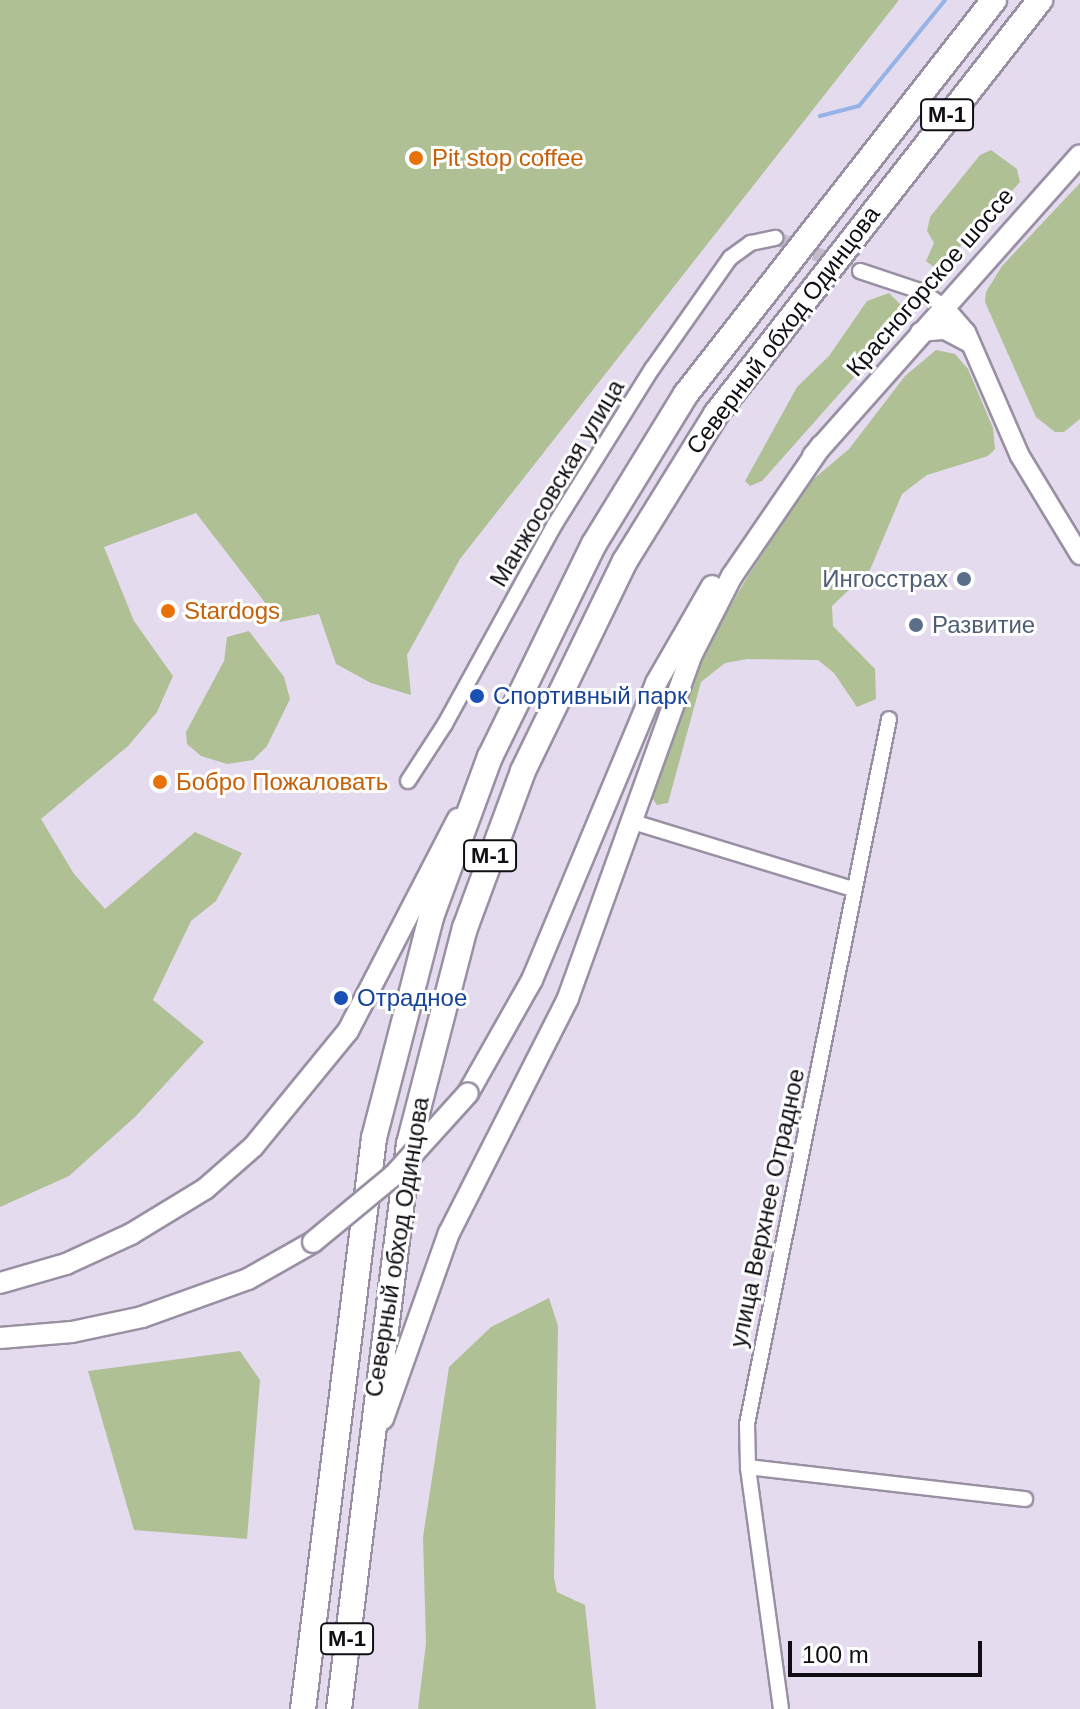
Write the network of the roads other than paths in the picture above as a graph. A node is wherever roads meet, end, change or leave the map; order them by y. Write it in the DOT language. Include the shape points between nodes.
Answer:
graph roads {
  1 [pos="994,0"];
  2 [pos="1040,0"];
  3 [pos="1080,148"];
  4 [pos="1080,155"];
  5 [pos="1049,185"];
  6 [pos="775,238"];
  7 [pos="860,271"];
  8 [pos="943,306"];
  9 [pos="920,332"];
  10 [pos="976,354"];
  11 [pos="821,446"];
  12 [pos="1080,555"];
  13 [pos="889,719"];
  14 [pos="490,757"];
  15 [pos="408,781"];
  16 [pos="630,821"];
  17 [pos="853,889"];
  18 [pos="0,1283"];
  19 [pos="0,1338"];
  20 [pos="748,1467"];
  21 [pos="1025,1499"];
  22 [pos="355,1570"];
  23 [pos="303,1709"];
  24 [pos="339,1709"];
  25 [pos="781,1709"];
  1 -- 14 [label="highway, Северный обход Одинцова / М-1" via="686,394 594,544"];
  2 -- 22 [label="highway, Северный обход Одинцова / М-1" via="716,414 625,561 547,717 465,928 421,1089 391,1258"];
  3 -- 5 [label="main road"];
  4 -- 5 [label="main road, Красногорское шоссе"];
  5 -- 8 [label="main road, Красногорское шоссе"];
  6 -- 15 [label="street, Манжосовская улица" via="751,243 730,258 652,369 555,524"];
  7 -- 8 [label="street" via="923,292"];
  8 -- 9 [label="main road, Красногорское шоссе"];
  8 -- 10 [label="street" via="956,317"];
  9 -- 10 [label="street" via="954,332"];
  9 -- 11 [label="main road, Красногорское шоссе"];
  10 -- 12 [label="street" via="1041,498"];
  11 -- 16 [label="main road" via="711,613 675,694"];
  11 -- 19 [label="main road, bridge" via="748,536 676,644 637,724 532,980 468,1093 404,1166 313,1242 248,1279 153,1313 72,1332"];
  13 -- 17 [label="street, улица Верхнее Отрадное"];
  14 -- 18 [label="main road" via="348,1031 307,1086 236,1163 188,1201 66,1264"];
  14 -- 23 [label="highway, Северный обход Одинцова / М-1" via="431,917 374,1138"];
  16 -- 17 [label="street"];
  16 -- 22 [label="main road" via="568,998 449,1233 412,1325 382,1420"];
  17 -- 20 [label="street, улица Верхнее Отрадное" via="752,1383"];
  20 -- 21 [label="street"];
  20 -- 25 [label="street, улица Верхнее Отрадное"];
  22 -- 24 [label="highway, Северный обход Одинцова / М-1"];
}
